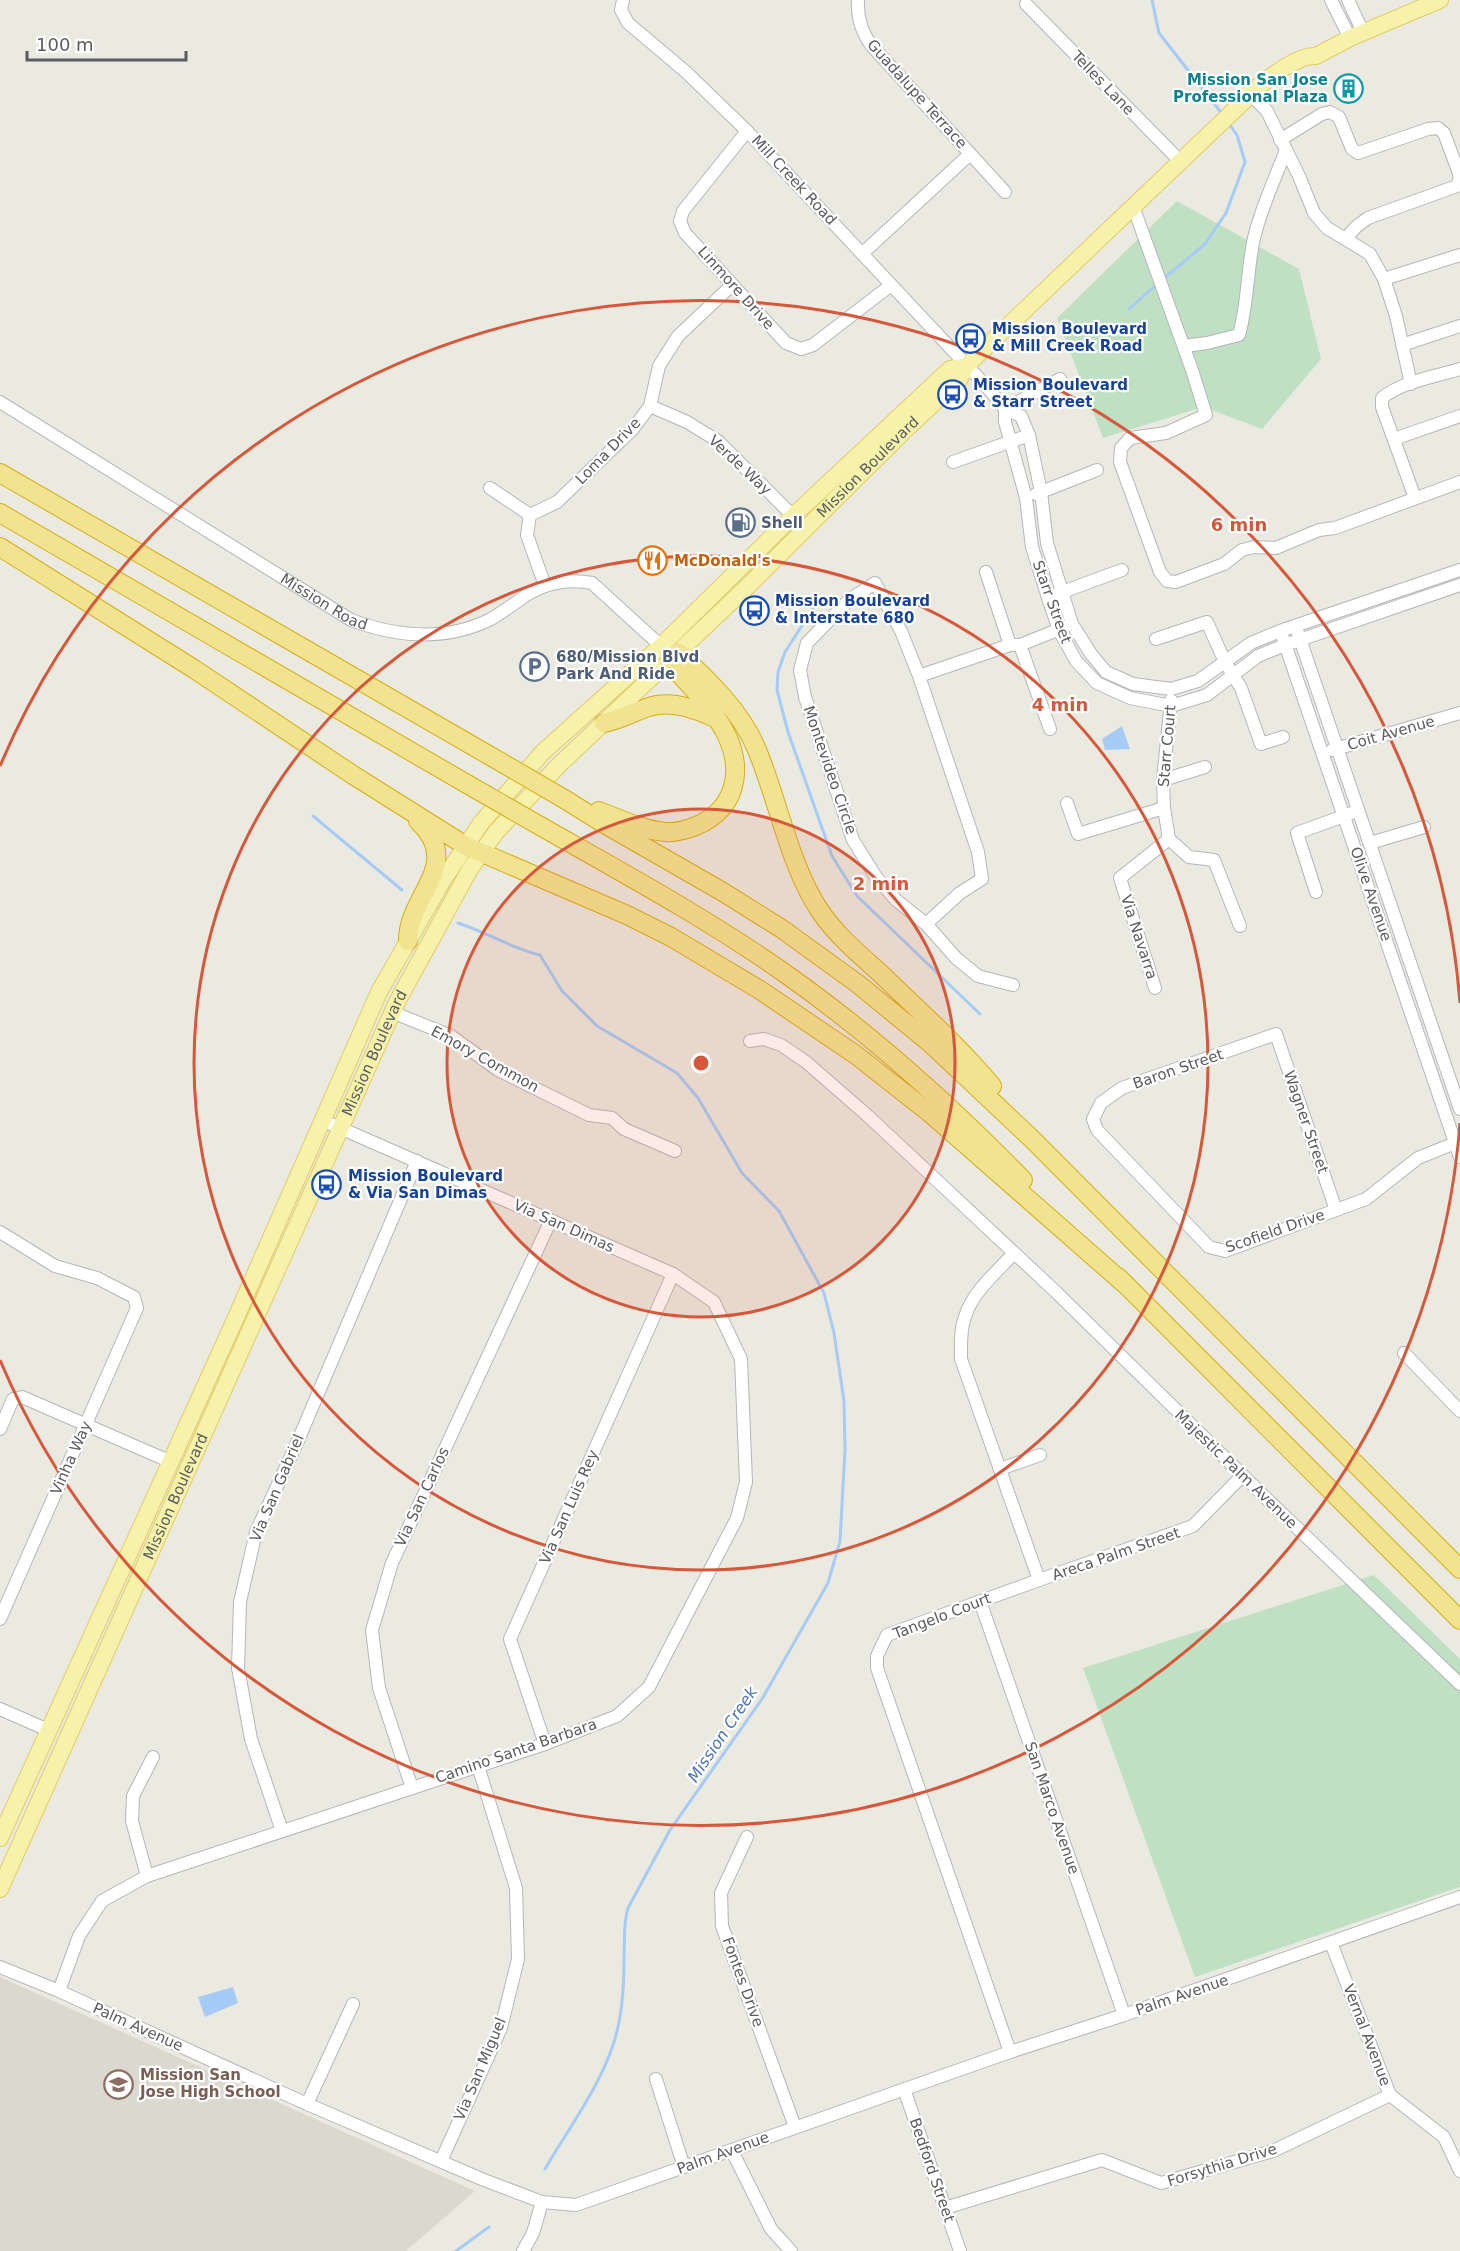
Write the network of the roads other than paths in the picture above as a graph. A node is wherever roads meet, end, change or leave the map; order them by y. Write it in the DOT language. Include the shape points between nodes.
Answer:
graph roads {
  1 [pos="622,0"];
  2 [pos="858,0"];
  3 [pos="1331,0"];
  4 [pos="1348,0"];
  5 [pos="1440,0"];
  6 [pos="1026,4"];
  7 [pos="1357,35"];
  8 [pos="1245,102"];
  9 [pos="747,131"];
  10 [pos="1283,145"];
  11 [pos="970,154"];
  12 [pos="1180,161"];
  13 [pos="1005,192"];
  14 [pos="1132,206"];
  15 [pos="1346,238"];
  16 [pos="863,253"];
  17 [pos="1460,255"];
  18 [pos="1384,279"];
  19 [pos="732,285"];
  20 [pos="891,285"];
  21 [pos="1460,326"];
  22 [pos="1402,345"];
  23 [pos="1184,346"];
  24 [pos="966,366"];
  25 [pos="1460,369"];
  26 [pos="1060,380"];
  27 [pos="1411,384"];
  28 [pos="0,402"];
  29 [pos="650,406"];
  30 [pos="1005,409"];
  31 [pos="1460,416"];
  32 [pos="1029,435"];
  33 [pos="1394,439"];
  34 [pos="1011,442"];
  35 [pos="953,462"];
  36 [pos="1097,470"];
  37 [pos="0,472"];
  38 [pos="1460,482"];
  39 [pos="490,488"];
  40 [pos="1041,492"];
  41 [pos="1026,498"];
  42 [pos="1415,498"];
  43 [pos="0,513"];
  44 [pos="530,515"];
  45 [pos="793,516"];
  46 [pos="0,547"];
  47 [pos="1122,570"];
  48 [pos="1460,570"];
  49 [pos="986,572"];
  50 [pos="1460,585"];
  51 [pos="545,586"];
  52 [pos="1062,592"];
  53 [pos="1048,598"];
  54 [pos="1072,624"];
  55 [pos="1296,626"];
  56 [pos="1059,630"];
  57 [pos="1280,631"];
  58 [pos="1156,639"];
  59 [pos="1300,639"];
  60 [pos="1015,645"];
  61 [pos="1285,645"];
  62 [pos="669,653"];
  63 [pos="1226,662"];
  64 [pos="1234,674"];
  65 [pos="919,676"];
  66 [pos="1172,689"];
  67 [pos="1171,706"];
  68 [pos="1460,713"];
  69 [pos="718,719"];
  70 [pos="604,723"];
  71 [pos="1050,729"];
  72 [pos="1283,737"];
  73 [pos="1338,748"];
  74 [pos="1323,752"];
  75 [pos="1205,767"];
  76 [pos="1163,780"];
  77 [pos="566,800"];
  78 [pos="1067,803"];
  79 [pos="399,804"];
  80 [pos="1164,808"];
  81 [pos="1359,811"];
  82 [pos="1345,816"];
  83 [pos="1424,827"];
  84 [pos="1169,838"];
  85 [pos="1370,843"];
  86 [pos="474,849"];
  87 [pos="1317,892"];
  88 [pos="926,924"];
  89 [pos="1240,926"];
  90 [pos="408,941"];
  91 [pos="1013,986"];
  92 [pos="1155,988"];
  93 [pos="392,1012"];
  94 [pos="1276,1034"];
  95 [pos="750,1041"];
  96 [pos="1460,1109"];
  97 [pos="1093,1119"];
  98 [pos="322,1120"];
  99 [pos="340,1127"];
  100 [pos="1457,1142"];
  101 [pos="675,1151"];
  102 [pos="1460,1157"];
  103 [pos="417,1161"];
  104 [pos="1065,1172"];
  105 [pos="1336,1210"];
  106 [pos="551,1220"];
  107 [pos="0,1232"];
  108 [pos="1014,1252"];
  109 [pos="673,1274"];
  110 [pos="1127,1286"];
  111 [pos="1404,1353"];
  112 [pos="1460,1411"];
  113 [pos="85,1425"];
  114 [pos="0,1429"];
  115 [pos="1040,1455"];
  116 [pos="169,1461"];
  117 [pos="1000,1469"];
  118 [pos="1242,1476"];
  119 [pos="1460,1569"];
  120 [pos="1039,1580"];
  121 [pos="980,1601"];
  122 [pos="0,1619"];
  123 [pos="1460,1620"];
  124 [pos="1460,1684"];
  125 [pos="0,1709"];
  126 [pos="48,1730"];
  127 [pos="545,1744"];
  128 [pos="153,1757"];
  129 [pos="478,1766"];
  130 [pos="411,1788"];
  131 [pos="282,1831"];
  132 [pos="0,1838"];
  133 [pos="747,1838"];
  134 [pos="147,1876"];
  135 [pos="0,1889"];
  136 [pos="1460,1897"];
  137 [pos="1331,1943"];
  138 [pos="0,1967"];
  139 [pos="59,1991"];
  140 [pos="353,2004"];
  141 [pos="1124,2015"];
  142 [pos="1010,2052"];
  143 [pos="656,2079"];
  144 [pos="904,2089"];
  145 [pos="1390,2096"];
  146 [pos="307,2104"];
  147 [pos="795,2127"];
  148 [pos="732,2151"];
  149 [pos="441,2161"];
  150 [pos="684,2167"];
  151 [pos="1460,2171"];
  152 [pos="542,2202"];
  153 [pos="945,2208"];
  154 [pos="523,2251"];
  155 [pos="791,2251"];
  156 [pos="960,2251"];
  1 -- 9 [label="street, Mill Creek Road" via="621,10 628,23"];
  2 -- 11 [label="street, Guadalupe Terrace" via="862,31 871,45"];
  3 -- 7 [label="street"];
  4 -- 7 [label="street"];
  5 -- 7 [label="main road, Mission Boulevard"];
  6 -- 12 [label="street, Telles Lane"];
  7 -- 8 [label="main road, Mission Boulevard" via="1285,68 1246,96"];
  8 -- 10 [label="street" via="1267,111"];
  8 -- 12 [label="main road, Mission Boulevard"];
  9 -- 16 [label="street, Mill Creek Road"];
  9 -- 19 [label="street, Linmore Drive" via="680,221 685,233"];
  10 -- 15 [label="street" via="1314,213 1327,228"];
  10 -- 15 [label="street" via="1330,112 1339,117 1358,153 1428,129 1438,128 1444,133 1460,176 1457,186 1368,218"];
  10 -- 23 [label="street" via="1254,236 1239,335"];
  11 -- 13 [label="street, Guadalupe Terrace"];
  11 -- 16 [label="street, Guadalupe Terrace"];
  12 -- 14 [label="main road, Mission Boulevard"];
  14 -- 23 [label="street"];
  14 -- 24 [label="main road, Mission Boulevard"];
  15 -- 18 [label="street" via="1370,254"];
  16 -- 20 [label="street, Mill Creek Road"];
  17 -- 18 [label="street"];
  18 -- 22 [label="street"];
  19 -- 20 [label="street, Linmore Drive" via="786,343 801,349 813,345"];
  19 -- 29 [label="street, Loma Drive" via="678,336 659,366"];
  20 -- 24 [label="street, Mill Creek Road"];
  21 -- 22 [label="street"];
  22 -- 27 [label="street"];
  23 -- 42 [label="street" via="1206,415 1166,433 1130,438 1121,448 1120,462 1160,572 1167,581 1176,582 1224,564 1242,550 1276,548"];
  24 -- 30 [label="street, Starr Street"];
  24 -- 45 [label="main road, Mission Boulevard" via="950,369"];
  24 -- 62 [label="main road, Mission Boulevard" via="960,380 748,586"];
  25 -- 27 [label="street"];
  26 -- 30 [label="street"];
  27 -- 33 [label="street" via="1383,398 1382,407"];
  28 -- 51 [label="street, Mission Road" via="336,612 370,627 410,635 452,633 494,618"];
  29 -- 44 [label="street, Loma Drive" via="632,430 557,502"];
  29 -- 45 [label="street, Verde Way" via="718,441"];
  30 -- 32 [label="street, Starr Street" via="1021,417"];
  30 -- 34 [label="street, Starr Street"];
  31 -- 33 [label="street"];
  32 -- 34 [label="street"];
  32 -- 40 [label="street, Starr Street"];
  33 -- 42 [label="street"];
  34 -- 35 [label="street"];
  34 -- 41 [label="street, Starr Street"];
  36 -- 40 [label="street"];
  37 -- 77 [label="highway, bridge"];
  38 -- 42 [label="street"];
  39 -- 44 [label="street"];
  40 -- 41 [label="street"];
  40 -- 52 [label="street, Starr Street" via="1047,543"];
  41 -- 53 [label="street, Starr Street" via="1032,547"];
  43 -- 110 [label="highway, bridge" via="773,965 892,1056 960,1118"];
  44 -- 51 [label="street" via="527,535"];
  45 -- 62 [label="main road, Mission Boulevard"];
  46 -- 79 [label="highway"];
  47 -- 52 [label="street"];
  48 -- 55 [label="street, Starr Street"];
  49 -- 60 [label="street"];
  50 -- 59 [label="street, Starr Street"];
  51 -- 62 [label="street, Mission Road" via="559,581 592,583"];
  52 -- 53 [label="street"];
  52 -- 54 [label="street, Starr Street"];
  53 -- 56 [label="street, Starr Street"];
  54 -- 56 [label="street"];
  54 -- 66 [label="street, Starr Street" via="1106,672 1133,684"];
  55 -- 57 [label="street, Starr Street"];
  55 -- 59 [label="street, Olive Avenue"];
  56 -- 60 [label="street"];
  56 -- 67 [label="street, Starr Street" via="1076,661 1097,683 1130,698"];
  57 -- 61 [label="street, Olive Avenue"];
  57 -- 63 [label="street, Starr Street" via="1251,643"];
  58 -- 63 [label="street" via="1207,622"];
  59 -- 61 [label="street, Starr Street"];
  59 -- 73 [label="street, Olive Avenue"];
  60 -- 65 [label="street"];
  60 -- 71 [label="street"];
  61 -- 64 [label="street, Starr Street" via="1258,656"];
  61 -- 74 [label="street, Olive Avenue"];
  62 -- 69 [label="highway"];
  62 -- 70 [label="main road, Mission Boulevard"];
  62 -- 86 [label="main road, Mission Boulevard" via="543,752 481,823"];
  62 -- 104 [label="highway" via="730,706 746,726 805,885 820,911 840,936 960,1050"];
  63 -- 64 [label="street"];
  63 -- 66 [label="street, Starr Street" via="1198,681"];
  64 -- 67 [label="street, Starr Street" via="1207,695"];
  64 -- 72 [label="street" via="1261,744"];
  65 -- 88 [label="street, Montevideo Circle" via="978,852 982,879"];
  65 -- 88 [label="street, Montevideo Circle" via="875,583 849,600 807,644 800,670 805,697 854,840 876,877 896,900"];
  66 -- 67 [label="street, Starr Court"];
  67 -- 76 [label="street, Starr Court"];
  68 -- 73 [label="street, Coit Avenue"];
  69 -- 70 [label="highway" via="697,709 666,704"];
  69 -- 77 [label="highway" via="733,750 736,771 725,806 712,818 682,832 649,830"];
  70 -- 86 [label="main road, Mission Boulevard" via="496,832"];
  73 -- 74 [label="street, Coit Avenue"];
  73 -- 81 [label="street, Olive Avenue"];
  74 -- 82 [label="street, Olive Avenue"];
  75 -- 76 [label="street"];
  76 -- 80 [label="street, Starr Court"];
  77 -- 104 [label="highway" via="753,910 839,970 948,1058"];
  78 -- 80 [label="street" via="1078,834"];
  79 -- 86 [label="highway"];
  79 -- 90 [label="highway" via="430,834 436,855 434,874 408,925"];
  80 -- 84 [label="street, Starr Court"];
  81 -- 82 [label="street"];
  81 -- 85 [label="street, Olive Avenue"];
  82 -- 87 [label="street" via="1297,833"];
  82 -- 100 [label="street, Olive Avenue"];
  83 -- 85 [label="street"];
  84 -- 89 [label="street" via="1189,857 1214,860"];
  84 -- 92 [label="street, Via Navarra" via="1120,878"];
  85 -- 96 [label="street, Olive Avenue"];
  86 -- 90 [label="main road, Mission Boulevard"];
  86 -- 93 [label="main road, Mission Boulevard"];
  86 -- 110 [label="highway" via="671,937 811,1023 931,1114"];
  88 -- 91 [label="street" via="978,976"];
  90 -- 98 [label="main road, Mission Boulevard" via="379,992"];
  93 -- 99 [label="main road, Mission Boulevard"];
  93 -- 101 [label="street, Emory Common" via="451,1036 498,1070 589,1115 612,1118 624,1129"];
  94 -- 97 [label="street, Baron Street" via="1122,1088 1101,1102"];
  94 -- 105 [label="street, Wagner Street"];
  95 -- 108 [label="street, Majestic Palm Avenue" via="764,1039 781,1045 806,1062"];
  97 -- 105 [label="street, Scofield Drive" via="1097,1130 1209,1247 1225,1251"];
  98 -- 99 [label="street, Via San Dimas"];
  98 -- 116 [label="main road, Mission Boulevard"];
  99 -- 103 [label="street, Via San Dimas"];
  99 -- 135 [label="main road, Mission Boulevard"];
  100 -- 102 [label="street, Olive Avenue"];
  100 -- 105 [label="street, Scofield Drive" via="1418,1158 1366,1199"];
  103 -- 106 [label="street, Via San Dimas"];
  103 -- 131 [label="street, Via San Gabriel" via="256,1532 240,1602 238,1668 251,1739"];
  104 -- 119 [label="highway"];
  106 -- 109 [label="street, Via San Dimas"];
  106 -- 130 [label="street, Via San Carlos" via="392,1563 372,1630 379,1688"];
  107 -- 113 [label="street, Vinha Way" via="55,1266 97,1278 134,1297 137,1308"];
  108 -- 117 [label="street" via="972,1301 964,1317 961,1338 961,1359"];
  108 -- 118 [label="street, Majestic Palm Avenue"];
  109 -- 127 [label="street, Via San Luis Rey" via="510,1639"];
  109 -- 127 [label="street, Camino Santa Barbara" via="714,1302 741,1359 747,1482 737,1518 649,1687 618,1716"];
  110 -- 123 [label="highway"];
  111 -- 112 [label="street"];
  113 -- 114 [label="street" via="22,1397 13,1399"];
  113 -- 116 [label="street"];
  113 -- 122 [label="street, Vinha Way"];
  115 -- 117 [label="street"];
  116 -- 126 [label="main road, Mission Boulevard"];
  117 -- 120 [label="street"];
  118 -- 120 [label="street, Areca Palm Street" via="1193,1526"];
  118 -- 124 [label="street, Majestic Palm Avenue"];
  120 -- 121 [label="street, Tangelo Court"];
  121 -- 141 [label="street, San Marco Avenue"];
  121 -- 142 [label="street, Tangelo Court" via="887,1635 877,1656 877,1668"];
  125 -- 126 [label="street"];
  126 -- 132 [label="main road, Mission Boulevard"];
  127 -- 129 [label="street, Camino Santa Barbara"];
  128 -- 134 [label="street" via="133,1797 132,1821"];
  129 -- 130 [label="street, Camino Santa Barbara"];
  129 -- 149 [label="street, Via San Miguel" via="516,1888 518,1959 501,2028"];
  130 -- 131 [label="street, Camino Santa Barbara"];
  131 -- 134 [label="street, Camino Santa Barbara"];
  133 -- 147 [label="street, Fontes Drive" via="721,1893 722,1926"];
  134 -- 139 [label="street, Camino Santa Barbara" via="102,1901 80,1936"];
  136 -- 137 [label="street, Palm Avenue"];
  137 -- 141 [label="street, Palm Avenue"];
  137 -- 145 [label="street, Vernal Avenue"];
  138 -- 139 [label="street, Palm Avenue"];
  139 -- 146 [label="street, Palm Avenue"];
  140 -- 146 [label="street"];
  141 -- 142 [label="street, Palm Avenue"];
  142 -- 144 [label="street, Palm Avenue"];
  143 -- 150 [label="street"];
  144 -- 147 [label="street, Palm Avenue"];
  144 -- 153 [label="street, Bedford Street"];
  145 -- 151 [label="street, Vernal Avenue" via="1444,2138"];
  145 -- 153 [label="street, Forsythia Drive" via="1274,2151 1161,2183 1102,2160"];
  146 -- 149 [label="street, Palm Avenue"];
  147 -- 148 [label="street, Palm Avenue"];
  148 -- 150 [label="street, Palm Avenue"];
  148 -- 155 [label="street" via="771,2229"];
  149 -- 152 [label="street, Palm Avenue"];
  150 -- 152 [label="street, Palm Avenue" via="576,2205"];
  152 -- 154 [label="street"];
  153 -- 156 [label="street, Bedford Street"];
}
